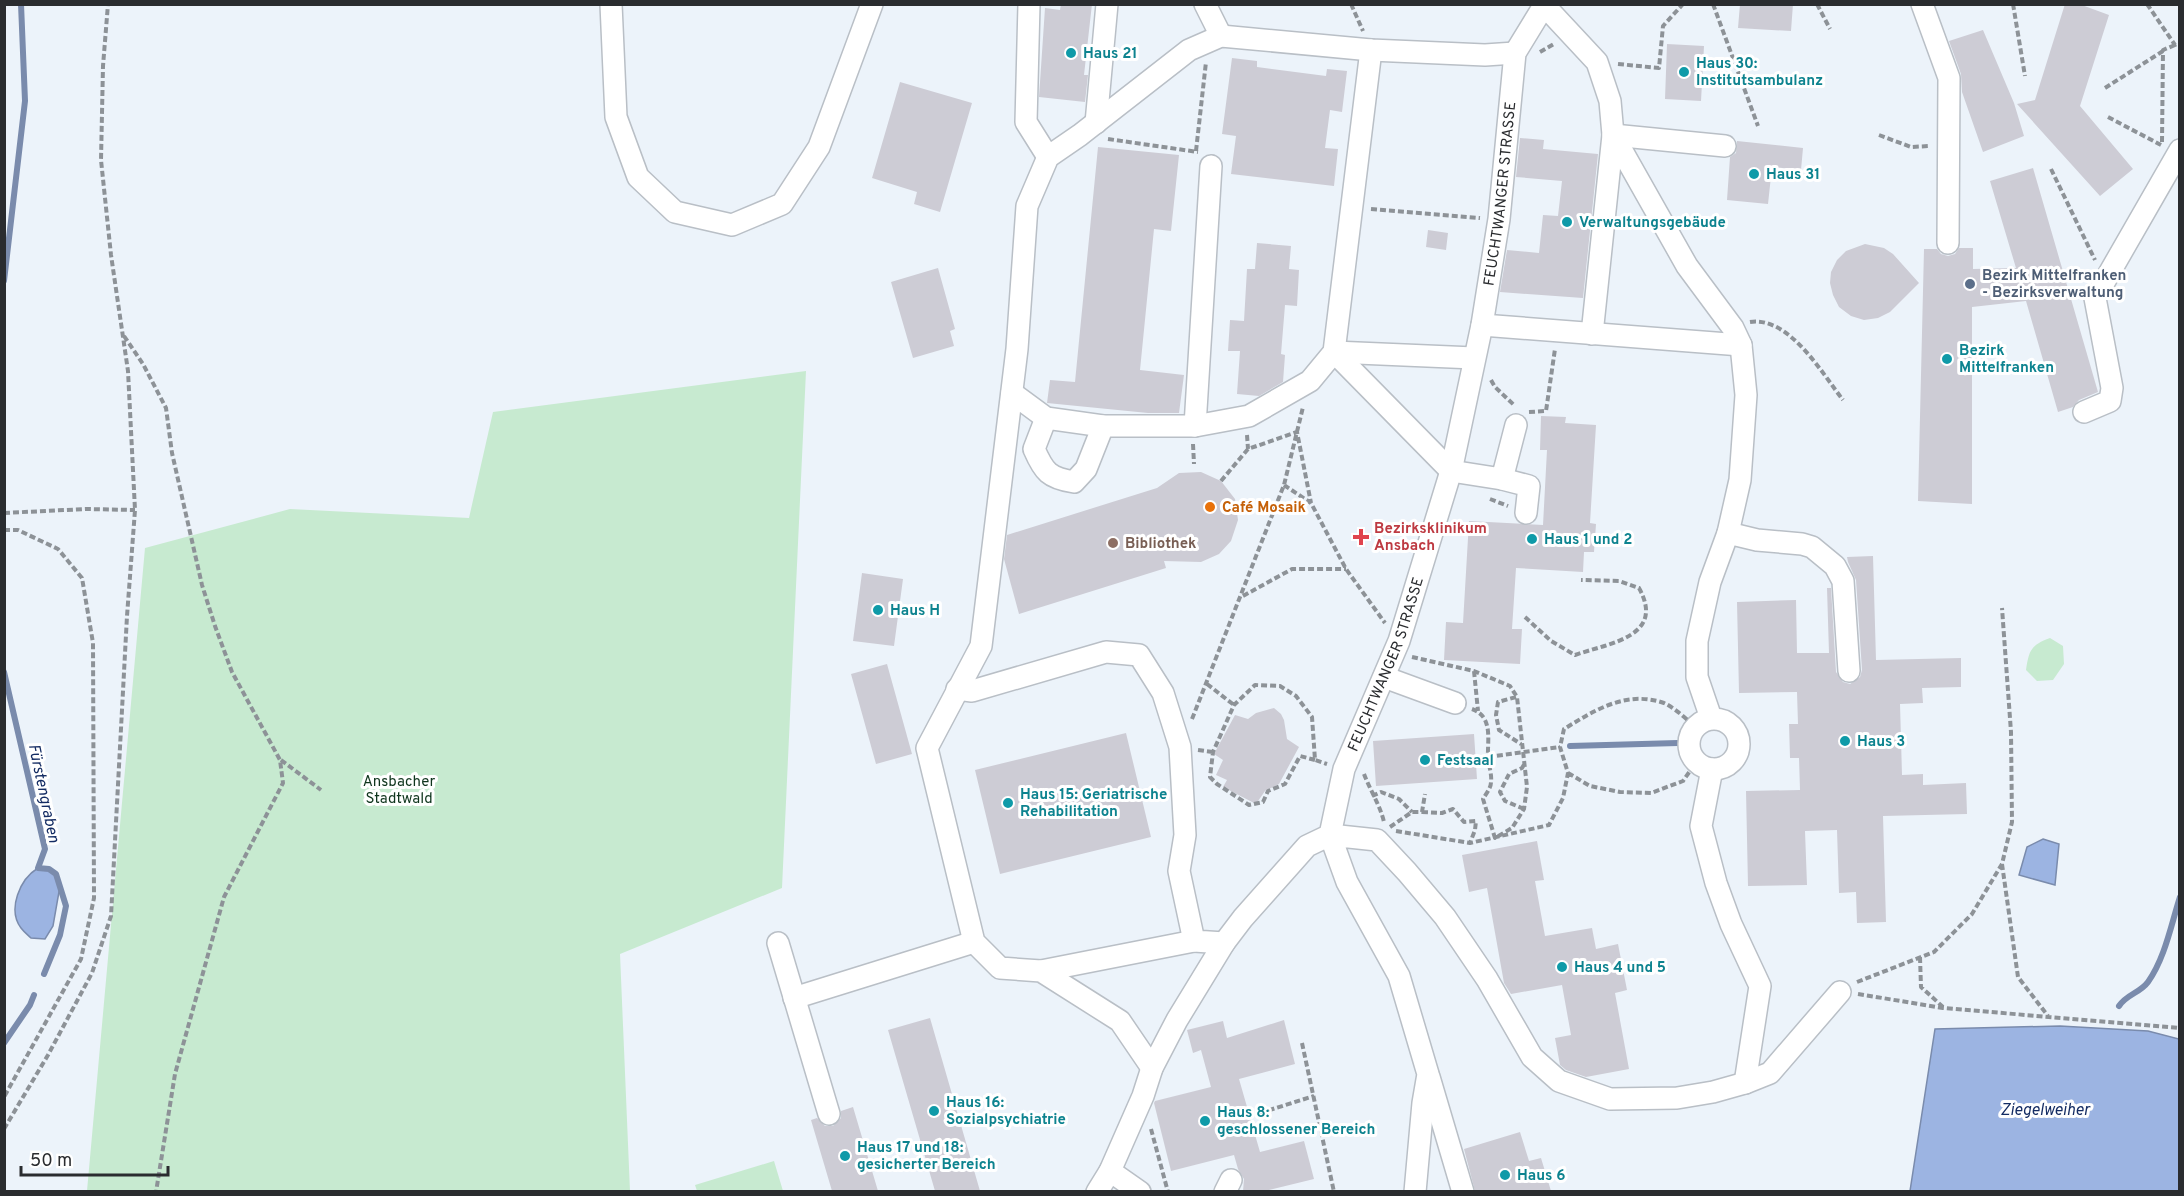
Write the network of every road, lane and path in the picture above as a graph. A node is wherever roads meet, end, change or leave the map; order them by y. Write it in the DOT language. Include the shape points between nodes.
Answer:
graph roads {
  1 [pos="108,4"];
  2 [pos="611,4"];
  3 [pos="872,4"];
  4 [pos="1029,4"];
  5 [pos="1107,4"];
  6 [pos="1205,4"];
  7 [pos="1683,4"];
  8 [pos="1713,4"];
  9 [pos="1817,4"];
  10 [pos="1922,4"];
  11 [pos="2013,4"];
  12 [pos="2147,4"];
  13 [pos="1544,5"];
  14 [pos="1830,29"];
  15 [pos="1215,39"];
  16 [pos="2177,44"];
  17 [pos="1371,50"];
  18 [pos="2163,50"];
  19 [pos="1515,53"];
  20 [pos="1597,62"];
  21 [pos="2025,76"];
  22 [pos="2105,88"];
  23 [pos="2108,117"];
  24 [pos="1758,126"];
  25 [pos="1088,129"];
  26 [pos="1613,135"];
  27 [pos="1879,135"];
  28 [pos="1948,145"];
  29 [pos="1725,146"];
  30 [pos="2171,147"];
  31 [pos="2157,156"];
  32 [pos="1048,157"];
  33 [pos="1204,158"];
  34 [pos="2051,169"];
  35 [pos="1351,207"];
  36 [pos="1499,219"];
  37 [pos="1948,243"];
  38 [pos="2097,264"];
  39 [pos="1482,325"];
  40 [pos="1557,331"];
  41 [pos="122,333"];
  42 [pos="1592,334"];
  43 [pos="1737,337"];
  44 [pos="1334,352"];
  45 [pos="1474,363"];
  46 [pos="1310,381"];
  47 [pos="1012,393"];
  48 [pos="1843,400"];
  49 [pos="2084,412"];
  50 [pos="1046,418"];
  51 [pos="1516,425"];
  52 [pos="1103,426"];
  53 [pos="1194,430"];
  54 [pos="1297,432"];
  55 [pos="1248,440"];
  56 [pos="1248,449"];
  57 [pos="1194,464"];
  58 [pos="1450,471"];
  59 [pos="1502,479"];
  60 [pos="1221,481"];
  61 [pos="1284,485"];
  62 [pos="1311,503"];
  63 [pos="135,510"];
  64 [pos="4,513"];
  65 [pos="1526,513"];
  66 [pos="4,530"];
  67 [pos="1728,533"];
  68 [pos="1346,569"];
  69 [pos="1581,580"];
  70 [pos="1242,597"];
  71 [pos="2002,608"];
  72 [pos="1525,617"];
  73 [pos="1396,647"];
  74 [pos="1474,670"];
  75 [pos="1849,670"];
  76 [pos="1384,677"];
  77 [pos="1207,684"];
  78 [pos="957,689"];
  79 [pos="1517,697"];
  80 [pos="1455,703"];
  81 [pos="1234,705"];
  82 [pos="1478,711"];
  83 [pos="1703,722"];
  84 [pos="1522,745"];
  85 [pos="1180,747"];
  86 [pos="1560,747"];
  87 [pos="1351,750"];
  88 [pos="1522,751"];
  89 [pos="1212,752"];
  90 [pos="1488,757"];
  91 [pos="280,760"];
  92 [pos="1315,760"];
  93 [pos="1525,762"];
  94 [pos="1704,766"];
  95 [pos="1344,770"];
  96 [pos="1568,773"];
  97 [pos="321,790"];
  98 [pos="1425,794"];
  99 [pos="1372,796"];
  100 [pos="1524,809"];
  101 [pos="1412,812"];
  102 [pos="1422,812"];
  103 [pos="1387,829"];
  104 [pos="1330,835"];
  105 [pos="1495,838"];
  106 [pos="1470,843"];
  107 [pos="2002,864"];
  108 [pos="1194,941"];
  109 [pos="974,942"];
  110 [pos="778,943"];
  111 [pos="1224,943"];
  112 [pos="1920,957"];
  113 [pos="1041,972"];
  114 [pos="1840,992"];
  115 [pos="794,998"];
  116 [pos="1943,1008"];
  117 [pos="2048,1017"];
  118 [pos="2180,1028"];
  119 [pos="1302,1043"];
  120 [pos="1152,1068"];
  121 [pos="1428,1074"];
  122 [pos="1745,1083"];
  123 [pos="1314,1096"];
  124 [pos="4,1097"];
  125 [pos="1260,1113"];
  126 [pos="829,1114"];
  127 [pos="1151,1128"];
  128 [pos="4,1129"];
  129 [pos="1110,1171"];
  130 [pos="156,1191"];
  131 [pos="1097,1191"];
  132 [pos="1140,1191"];
  133 [pos="1168,1191"];
  134 [pos="1334,1191"];
  135 [pos="1415,1191"];
  136 [pos="1463,1191"];
  1 -- 41 [label="path" via="101,160"];
  2 -- 3 [label="street" via="616,117 638,177 675,212 732,225 782,204 819,147"];
  4 -- 32 [label="street" via="1026,122"];
  5 -- 25 [label="street"];
  6 -- 15 [label="street"];
  7 -- 20 [label="path" via="1663,26 1659,68"];
  8 -- 24 [label="path"];
  9 -- 14 [label="path"];
  10 -- 28 [label="street" via="1948,78"];
  11 -- 21 [label="path"];
  12 -- 16 [label="path"];
  13 -- 19 [label="street, FEUCHTWANGER STRASSE"];
  13 -- 20 [label="street"];
  15 -- 17 [label="street"];
  15 -- 25 [label="street" via="1189,50"];
  15 -- 33 [label="path"];
  16 -- 18 [label="path"];
  17 -- 19 [label="street"];
  17 -- 35 [label="street"];
  18 -- 22 [label="path"];
  18 -- 30 [label="path"];
  19 -- 36 [label="street, FEUCHTWANGER STRASSE"];
  20 -- 26 [label="street" via="1610,101"];
  23 -- 30 [label="path"];
  25 -- 32 [label="street"];
  25 -- 33 [label="path"];
  26 -- 29 [label="street"];
  26 -- 42 [label="street"];
  26 -- 43 [label="street" via="1687,266"];
  27 -- 28 [label="path" via="1911,147"];
  28 -- 37 [label="street"];
  30 -- 31 [label="path"];
  30 -- 49 [label="street" via="2095,298 2112,388 2110,401"];
  32 -- 47 [label="street" via="1027,206"];
  33 -- 53 [label="street"];
  34 -- 38 [label="path"];
  35 -- 36 [label="path"];
  35 -- 44 [label="street"];
  36 -- 39 [label="street, FEUCHTWANGER STRASSE"];
  39 -- 40 [label="street"];
  39 -- 45 [label="street, FEUCHTWANGER STRASSE"];
  40 -- 42 [label="street"];
  40 -- 45 [label="path" via="1546,411 1527,412 1513,405 1484,369"];
  41 -- 63 [label="path" via="128,371"];
  41 -- 91 [label="path" via="166,408 172,453 202,585 232,672"];
  42 -- 43 [label="street"];
  43 -- 48 [label="path" via="1752,321 1766,321 1792,336"];
  43 -- 67 [label="street" via="1746,406 1740,480"];
  44 -- 45 [label="street"];
  44 -- 46 [label="street"];
  44 -- 58 [label="street"];
  45 -- 58 [label="street, FEUCHTWANGER STRASSE"];
  46 -- 53 [label="street" via="1249,416"];
  46 -- 54 [label="path"];
  47 -- 50 [label="street"];
  47 -- 78 [label="street" via="981,646"];
  50 -- 52 [label="street"];
  50 -- 52 [label="street" via="1034,449 1043,470 1058,480 1074,482 1086,469"];
  51 -- 59 [label="street"];
  52 -- 53 [label="street"];
  53 -- 57 [label="path"];
  54 -- 56 [label="path"];
  54 -- 61 [label="path"];
  54 -- 62 [label="path"];
  55 -- 56 [label="path"];
  56 -- 60 [label="path"];
  58 -- 59 [label="street"];
  58 -- 73 [label="street, FEUCHTWANGER STRASSE"];
  59 -- 65 [label="street" via="1529,486"];
  61 -- 62 [label="path"];
  61 -- 70 [label="path"];
  62 -- 68 [label="path"];
  63 -- 64 [label="path"];
  63 -- 128 [label="path" via="111,916 92,973"];
  66 -- 124 [label="path" via="18,530 58,549 82,578 93,643 94,887 81,959"];
  67 -- 75 [label="street" via="1812,547 1835,566 1844,580"];
  67 -- 83 [label="street" via="1710,582 1697,641"];
  68 -- 70 [label="path" via="1292,569"];
  68 -- 73 [label="path"];
  69 -- 72 [label="path" via="1619,581 1639,588 1647,603 1644,624 1632,636 1575,655 1551,641"];
  70 -- 77 [label="path"];
  71 -- 107 [label="path" via="2011,732 2012,822"];
  73 -- 74 [label="path"];
  73 -- 76 [label="street, FEUCHTWANGER STRASSE"];
  74 -- 79 [label="path" via="1510,686"];
  74 -- 82 [label="path"];
  76 -- 80 [label="street"];
  76 -- 87 [label="street, FEUCHTWANGER STRASSE"];
  77 -- 81 [label="path"];
  77 -- 85 [label="path"];
  78 -- 85 [label="street" via="972,691 1106,652 1139,655 1163,693"];
  78 -- 109 [label="street" via="927,748"];
  79 -- 84 [label="path"];
  79 -- 84 [label="path" via="1498,702 1496,715 1499,730"];
  80 -- 82 [label="path"];
  81 -- 89 [label="path"];
  81 -- 92 [label="path" via="1255,685 1280,686 1296,696 1312,717"];
  82 -- 90 [label="path" via="1486,722"];
  83 -- 86 [label="path" via="1665,704 1637,699 1602,706 1564,729"];
  83 -- 94 [label="street" via="1689,736 1689,748"];
  83 -- 94 [label="street" via="1721,719 1737,732 1740,742 1738,753 1723,768"];
  84 -- 88 [label="path"];
  85 -- 89 [label="path"];
  85 -- 108 [label="street" via="1185,835 1179,872"];
  86 -- 88 [label="path"];
  86 -- 96 [label="path"];
  87 -- 95 [label="street, FEUCHTWANGER STRASSE"];
  87 -- 99 [label="path" via="1360,762"];
  88 -- 90 [label="path"];
  88 -- 93 [label="path"];
  89 -- 92 [label="path" via="1210,777 1249,805 1263,802 1268,791 1285,784 1300,756"];
  90 -- 105 [label="path" via="1492,784 1484,799"];
  91 -- 97 [label="path"];
  91 -- 130 [label="path" via="283,783 224,897 175,1074"];
  92 -- 95 [label="path"];
  93 -- 100 [label="path"];
  93 -- 100 [label="path" via="1509,774 1500,792 1505,801"];
  94 -- 96 [label="path" via="1683,781 1651,793 1590,786"];
  94 -- 122 [label="street" via="1701,826 1731,924 1760,986"];
  95 -- 104 [label="street, FEUCHTWANGER STRASSE"];
  96 -- 105 [label="path" via="1563,798 1549,825"];
  98 -- 102 [label="path"];
  99 -- 101 [label="path" via="1381,792 1399,799"];
  99 -- 103 [label="path"];
  100 -- 105 [label="path" via="1512,828"];
  101 -- 102 [label="path"];
  101 -- 103 [label="path"];
  102 -- 106 [label="path" via="1454,809 1464,822 1476,821"];
  103 -- 106 [label="path"];
  104 -- 111 [label="street" via="1307,846"];
  104 -- 121 [label="street" via="1347,882 1399,976"];
  104 -- 122 [label="street" via="1377,840 1407,872 1445,917 1487,979 1532,1057 1559,1081 1610,1098 1677,1098"];
  105 -- 106 [label="path"];
  107 -- 112 [label="path" via="1972,914 1934,952"];
  107 -- 117 [label="path" via="2018,977"];
  108 -- 111 [label="street"];
  108 -- 113 [label="street"];
  109 -- 113 [label="street" via="1000,968"];
  109 -- 115 [label="street"];
  110 -- 115 [label="street"];
  111 -- 120 [label="street"];
  112 -- 114 [label="path" via="1863,978"];
  112 -- 116 [label="path" via="1921,987"];
  113 -- 120 [label="street" via="1120,1021"];
  114 -- 116 [label="path"];
  114 -- 122 [label="street" via="1770,1073"];
  115 -- 126 [label="street"];
  116 -- 117 [label="path"];
  117 -- 118 [label="path"];
  119 -- 123 [label="path"];
  120 -- 129 [label="street"];
  121 -- 135 [label="street"];
  121 -- 136 [label="street"];
  123 -- 125 [label="path"];
  123 -- 134 [label="path"];
  127 -- 133 [label="path"];
  129 -- 131 [label="street"];
  129 -- 132 [label="street"];
}
